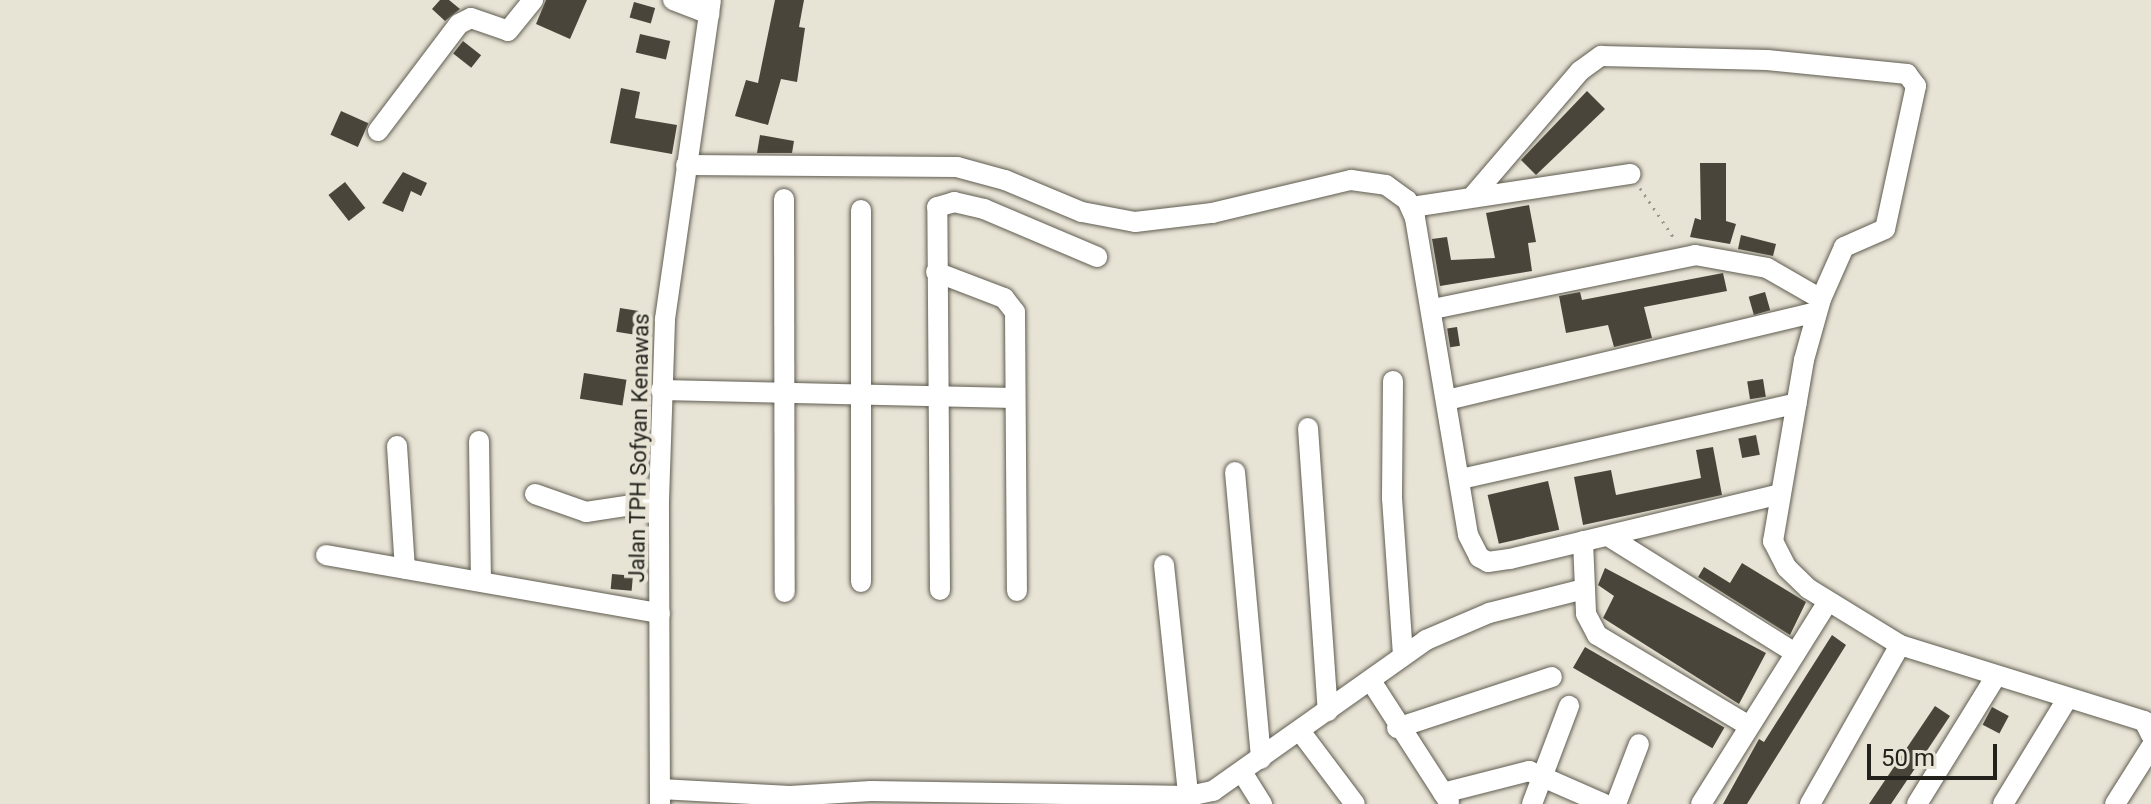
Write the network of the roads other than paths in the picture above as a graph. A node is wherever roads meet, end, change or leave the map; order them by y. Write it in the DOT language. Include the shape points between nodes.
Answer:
graph roads {
  1 [pos="533,0"];
  2 [pos="673,0"];
  3 [pos="710,7"];
  4 [pos="378,131"];
  5 [pos="686,165"];
  6 [pos="1631,174"];
  7 [pos="1472,197"];
  8 [pos="784,199"];
  9 [pos="1412,207"];
  10 [pos="861,210"];
  11 [pos="1097,257"];
  12 [pos="936,272"];
  13 [pos="1818,306"];
  14 [pos="1433,309"];
  15 [pos="1393,381"];
  16 [pos="661,390"];
  17 [pos="782,393"];
  18 [pos="864,394"];
  19 [pos="938,396"];
  20 [pos="1015,398"];
  21 [pos="1447,400"];
  22 [pos="1797,403"];
  23 [pos="1308,428"];
  24 [pos="479,441"];
  25 [pos="397,446"];
  26 [pos="1235,472"];
  27 [pos="1461,479"];
  28 [pos="535,494"];
  29 [pos="1780,494"];
  30 [pos="659,501"];
  31 [pos="1608,536"];
  32 [pos="1583,541"];
  33 [pos="326,555"];
  34 [pos="1164,565"];
  35 [pos="405,569"];
  36 [pos="481,581"];
  37 [pos="861,582"];
  38 [pos="1584,589"];
  39 [pos="940,590"];
  40 [pos="1017,591"];
  41 [pos="785,592"];
  42 [pos="1827,603"];
  43 [pos="660,613"];
  44 [pos="1900,645"];
  45 [pos="1795,653"];
  46 [pos="1403,656"];
  47 [pos="1996,676"];
  48 [pos="1552,677"];
  49 [pos="1371,681"];
  50 [pos="2067,699"];
  51 [pos="1569,706"];
  52 [pos="1328,711"];
  53 [pos="1749,726"];
  54 [pos="1397,728"];
  55 [pos="1300,731"];
  56 [pos="2151,735"];
  57 [pos="1639,744"];
  58 [pos="2151,747"];
  59 [pos="1261,759"];
  60 [pos="1242,772"];
  61 [pos="1541,775"];
  62 [pos="660,796"];
  63 [pos="871,797"];
  64 [pos="954,798"];
  65 [pos="1034,798"];
  66 [pos="1105,798"];
  67 [pos="1447,799"];
  68 [pos="790,800"];
  69 [pos="1189,800"];
  70 [pos="1262,804"];
  71 [pos="1355,804"];
  72 [pos="1532,804"];
  73 [pos="1604,804"];
  74 [pos="1616,804"];
  75 [pos="1701,804"];
  76 [pos="1810,804"];
  77 [pos="1917,804"];
  78 [pos="2003,804"];
  79 [pos="2115,804"];
  1 -- 4 [label="street" via="508,31 471,18 459,24"];
  2 -- 3 [label="street"];
  3 -- 5 [label="street, Jalan TPH Sofyan Kenawas"];
  5 -- 9 [label="street" via="957,167 1005,180 1082,212 1135,222 1212,213 1351,180 1386,185"];
  5 -- 16 [label="street, Jalan TPH Sofyan Kenawas"];
  6 -- 7 [label="street"];
  7 -- 9 [label="street"];
  7 -- 13 [label="street" via="1580,71 1601,56 1767,60 1907,74 1916,86 1885,229 1844,247"];
  8 -- 17 [label="street"];
  9 -- 14 [label="street"];
  10 -- 18 [label="street"];
  11 -- 12 [label="street" via="984,209 946,202 936,211"];
  12 -- 19 [label="street"];
  12 -- 20 [label="street" via="1013,306"];
  13 -- 14 [label="street" via="1767,268 1695,255"];
  13 -- 21 [label="street"];
  13 -- 22 [label="street"];
  14 -- 21 [label="street"];
  15 -- 46 [label="street" via="1392,498"];
  16 -- 17 [label="street"];
  16 -- 30 [label="street, Jalan TPH Sofyan Kenawas"];
  17 -- 18 [label="street"];
  17 -- 41 [label="street"];
  18 -- 19 [label="street"];
  18 -- 37 [label="street"];
  19 -- 20 [label="street"];
  19 -- 39 [label="street"];
  20 -- 40 [label="street"];
  21 -- 27 [label="street"];
  22 -- 27 [label="street"];
  22 -- 29 [label="street"];
  23 -- 52 [label="street"];
  24 -- 36 [label="street"];
  25 -- 35 [label="street"];
  26 -- 59 [label="street"];
  27 -- 32 [label="street" via="1469,544 1488,562"];
  28 -- 30 [label="street" via="586,512"];
  29 -- 31 [label="street"];
  29 -- 42 [label="street" via="1774,528 1778,556"];
  30 -- 43 [label="street, Jalan TPH Sofyan Kenawas"];
  31 -- 32 [label="street"];
  31 -- 45 [label="street"];
  32 -- 38 [label="street"];
  33 -- 35 [label="street"];
  34 -- 69 [label="street"];
  35 -- 36 [label="street"];
  36 -- 43 [label="street"];
  38 -- 46 [label="street" via="1489,613 1449,628"];
  38 -- 53 [label="street" via="1588,622 1597,635"];
  42 -- 44 [label="street"];
  42 -- 45 [label="street"];
  43 -- 62 [label="street, Jalan TPH Sofyan Kenawas"];
  44 -- 47 [label="street"];
  44 -- 76 [label="street"];
  45 -- 53 [label="street"];
  46 -- 49 [label="street"];
  47 -- 50 [label="street"];
  47 -- 77 [label="street"];
  48 -- 54 [label="street"];
  49 -- 52 [label="street"];
  49 -- 54 [label="street"];
  50 -- 56 [label="street" via="2144,721"];
  50 -- 78 [label="street"];
  51 -- 61 [label="street"];
  52 -- 55 [label="street"];
  53 -- 75 [label="street"];
  54 -- 67 [label="street"];
  55 -- 59 [label="street"];
  55 -- 71 [label="street"];
  57 -- 74 [label="street"];
  58 -- 79 [label="street"];
  59 -- 60 [label="street"];
  60 -- 69 [label="street"];
  60 -- 70 [label="street"];
  61 -- 67 [label="street" via="1516,773"];
  61 -- 72 [label="street"];
  61 -- 73 [label="street"];
  62 -- 68 [label="street"];
  63 -- 64 [label="street"];
  63 -- 68 [label="street"];
  64 -- 65 [label="street"];
  65 -- 66 [label="street"];
  66 -- 69 [label="street"];
}
